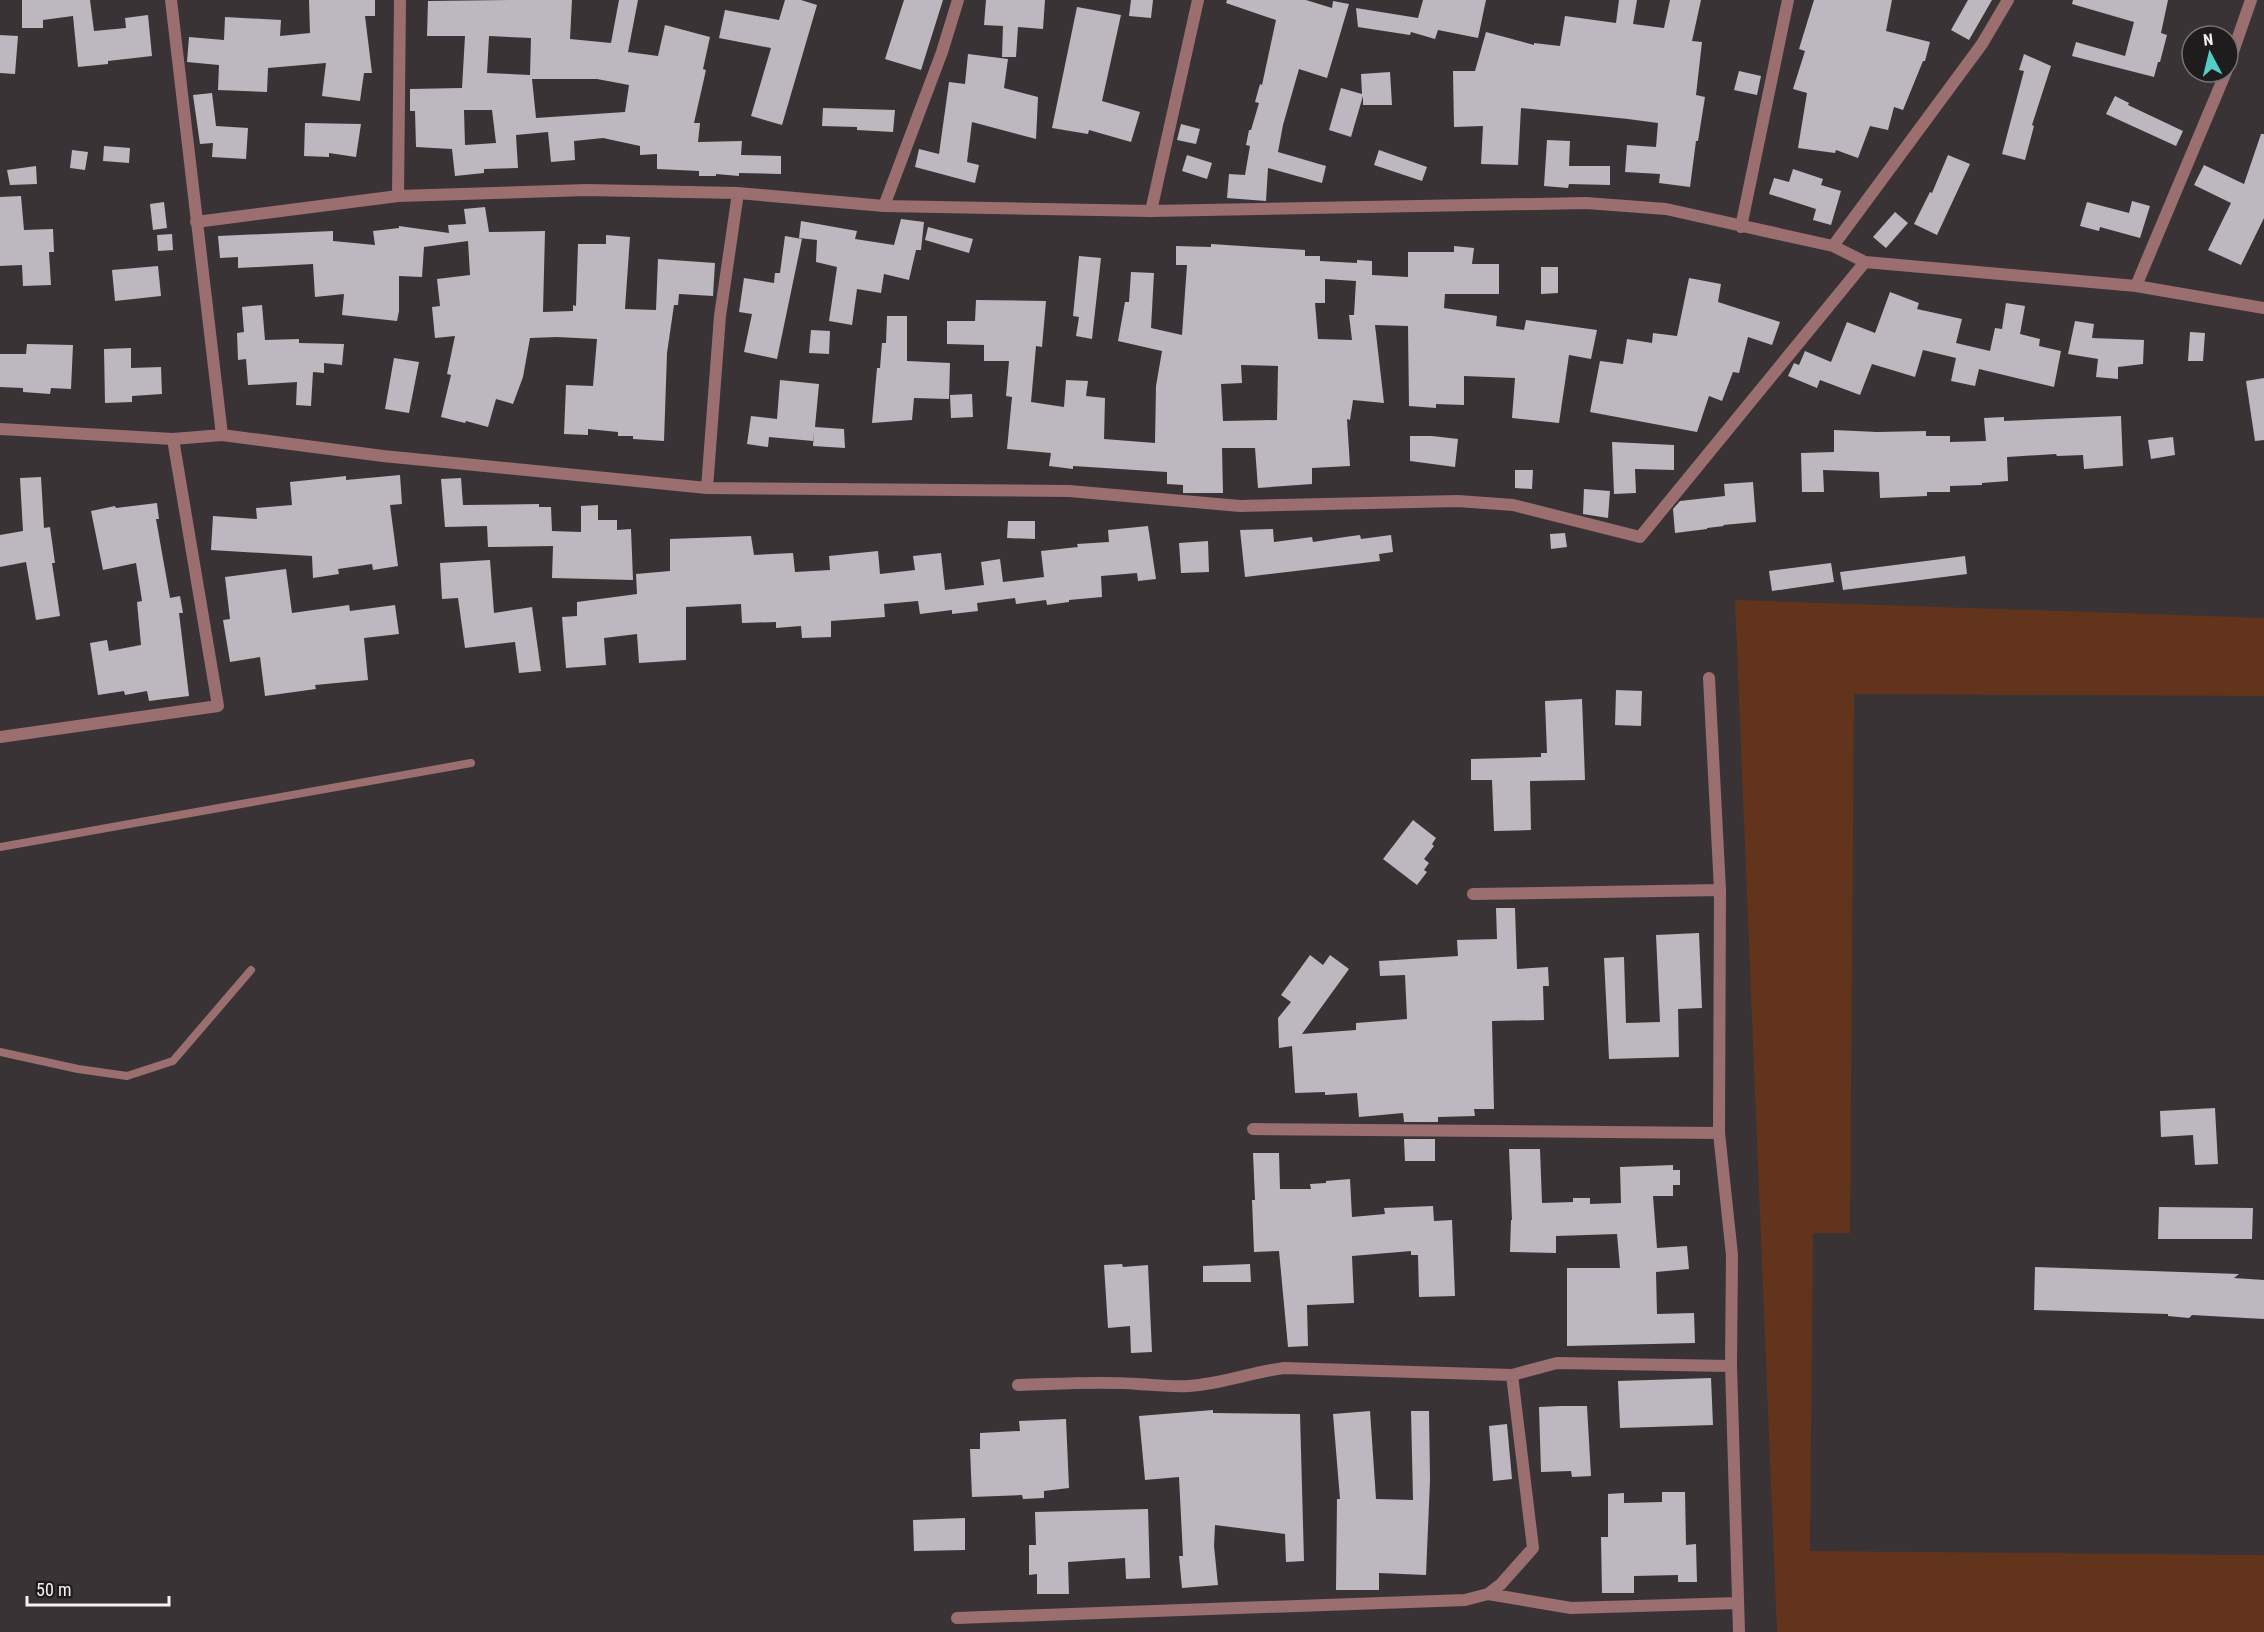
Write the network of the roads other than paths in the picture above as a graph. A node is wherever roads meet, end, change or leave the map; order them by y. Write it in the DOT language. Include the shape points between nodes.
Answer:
graph roads {
  1 [pos="171,0"];
  2 [pos="400,0"];
  3 [pos="958,0"];
  4 [pos="1198,0"];
  5 [pos="1788,0"];
  6 [pos="2008,0"];
  7 [pos="2251,0"];
  8 [pos="2240,32"];
  9 [pos="2221,84"];
  10 [pos="738,193"];
  11 [pos="398,196"];
  12 [pos="884,206"];
  13 [pos="1151,211"];
  14 [pos="196,222"];
  15 [pos="1741,227"];
  16 [pos="1833,246"];
  17 [pos="1865,262"];
  18 [pos="2136,286"];
  19 [pos="2264,308"];
  20 [pos="0,429"];
  21 [pos="222,435"];
  22 [pos="173,439"];
  23 [pos="707,488"];
  24 [pos="1708,678"];
  25 [pos="0,737"];
  26 [pos="471,763"];
  27 [pos="0,847"];
  28 [pos="1720,890"];
  29 [pos="1473,894"];
  30 [pos="251,970"];
  31 [pos="0,1052"];
  32 [pos="1253,1129"];
  33 [pos="1719,1133"];
  34 [pos="1731,1366"];
  35 [pos="1512,1375"];
  36 [pos="1018,1385"];
  37 [pos="1488,1594"];
  38 [pos="1738,1603"];
  39 [pos="957,1618"];
  40 [pos="1739,1632"];
  1 -- 14 [label="street"];
  2 -- 11 [label="street"];
  3 -- 12 [label="street"];
  4 -- 13 [label="street"];
  5 -- 15 [label="street"];
  6 -- 16 [label="street" via="1982,44"];
  7 -- 8 [label="street"];
  9 -- 18 [label="street"];
  10 -- 11 [label="street" via="587,190"];
  10 -- 12 [label="street"];
  10 -- 23 [label="street" via="720,316"];
  11 -- 14 [label="street"];
  12 -- 13 [label="street"];
  13 -- 15 [label="street" via="1586,203 1666,209"];
  14 -- 21 [label="street"];
  15 -- 16 [label="street"];
  16 -- 17 [label="street"];
  17 -- 18 [label="street"];
  17 -- 23 [label="street" via="1640,537 1514,505 1458,501 1240,506 1069,491"];
  18 -- 19 [label="street"];
  20 -- 22 [label="street"];
  21 -- 22 [label="street"];
  21 -- 23 [label="street" via="383,456"];
  22 -- 25 [label="street" via="218,706"];
  24 -- 28 [label="street"];
  26 -- 27 [label="lane"];
  28 -- 29 [label="street"];
  28 -- 33 [label="street"];
  30 -- 31 [label="lane" via="174,1061 127,1076"];
  32 -- 33 [label="street"];
  33 -- 34 [label="street" via="1732,1239"];
  34 -- 35 [label="street" via="1557,1363"];
  34 -- 38 [label="street"];
  35 -- 36 [label="street" via="1284,1368 1190,1386"];
  35 -- 37 [label="street" via="1533,1548"];
  37 -- 38 [label="street" via="1571,1608"];
  37 -- 39 [label="street" via="1466,1600"];
  38 -- 40 [label="street"];
}
